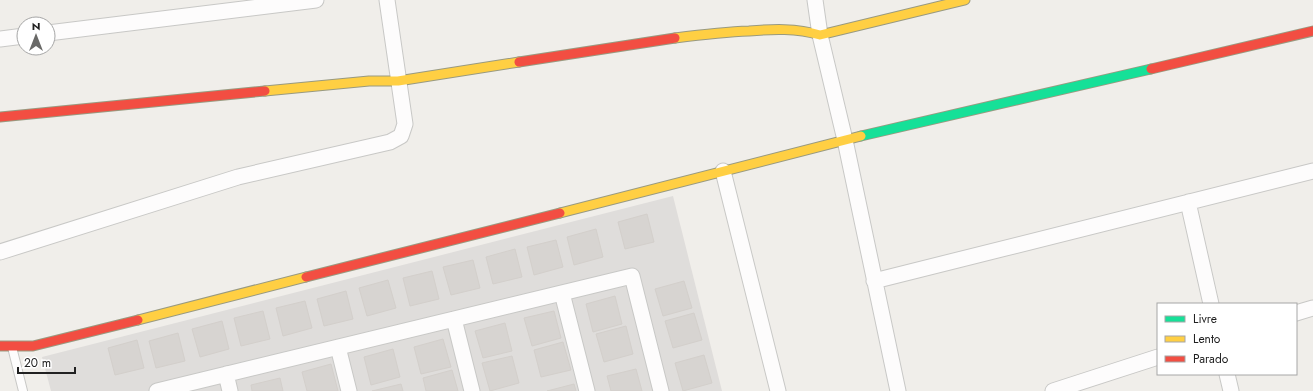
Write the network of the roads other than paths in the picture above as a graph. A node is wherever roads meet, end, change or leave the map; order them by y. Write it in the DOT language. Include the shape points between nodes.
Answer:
graph roads {
  1 [pos="316,0"];
  2 [pos="387,0"];
  3 [pos="815,0"];
  4 [pos="965,0"];
  5 [pos="1313,31"];
  6 [pos="56,32"];
  7 [pos="820,35"];
  8 [pos="16,37"];
  9 [pos="0,39"];
  10 [pos="398,81"];
  11 [pos="0,117"];
  12 [pos="845,140"];
  13 [pos="723,171"];
  14 [pos="1313,171"];
  15 [pos="1188,202"];
  16 [pos="0,252"];
  17 [pos="874,281"];
  18 [pos="562,293"];
  19 [pos="1211,303"];
  20 [pos="1313,308"];
  21 [pos="1297,313"];
  22 [pos="454,319"];
  23 [pos="0,346"];
  24 [pos="12,346"];
  25 [pos="338,347"];
  26 [pos="1157,357"];
  27 [pos="226,374"];
  28 [pos="1227,375"];
  29 [pos="23,391"];
  30 [pos="157,391"];
  31 [pos="230,391"];
  32 [pos="350,391"];
  33 [pos="472,391"];
  34 [pos="588,391"];
  35 [pos="661,391"];
  36 [pos="778,391"];
  37 [pos="898,391"];
  38 [pos="1053,391"];
  39 [pos="1231,391"];
  1 -- 6 [label="street"];
  2 -- 10 [label="street"];
  3 -- 7 [label="street"];
  4 -- 7 [label="street"];
  5 -- 12 [label="street"];
  7 -- 10 [label="street" via="782,29 710,33"];
  7 -- 12 [label="street"];
  8 -- 9 [label="street"];
  10 -- 11 [label="street" via="369,80"];
  10 -- 16 [label="street" via="406,124 401,136 390,142 238,177"];
  12 -- 13 [label="street"];
  12 -- 17 [label="street"];
  13 -- 24 [label="street" via="33,346"];
  13 -- 36 [label="street"];
  14 -- 15 [label="street"];
  15 -- 17 [label="street"];
  15 -- 19 [label="street"];
  17 -- 37 [label="street"];
  18 -- 22 [label="street"];
  18 -- 34 [label="street"];
  18 -- 35 [label="street" via="632,276"];
  20 -- 21 [label="street"];
  22 -- 25 [label="street"];
  22 -- 33 [label="street"];
  23 -- 24 [label="street"];
  24 -- 29 [label="lane"];
  25 -- 27 [label="street"];
  25 -- 32 [label="street"];
  26 -- 38 [label="street"];
  27 -- 30 [label="street"];
  27 -- 31 [label="street"];
  28 -- 39 [label="street"];
}
